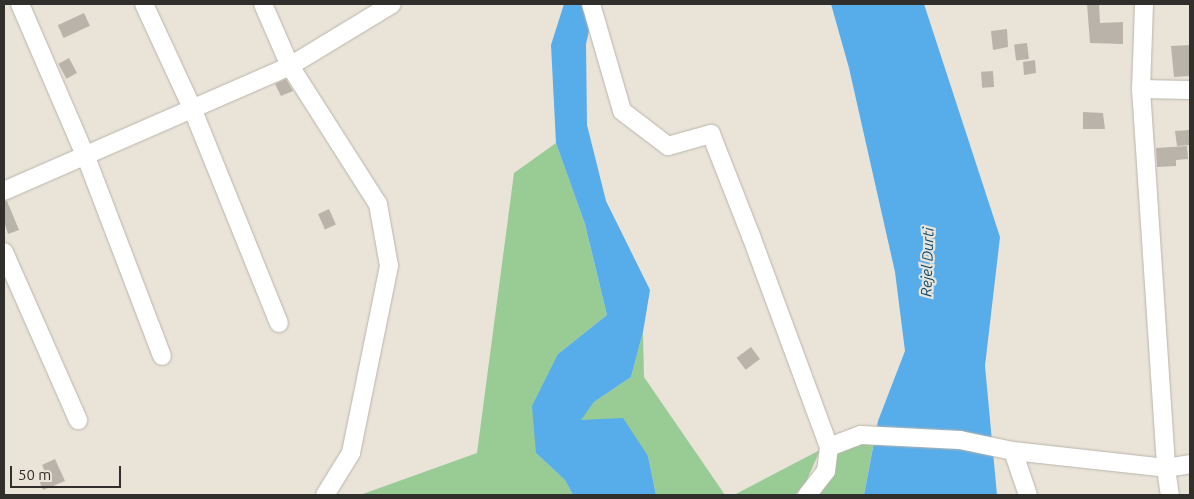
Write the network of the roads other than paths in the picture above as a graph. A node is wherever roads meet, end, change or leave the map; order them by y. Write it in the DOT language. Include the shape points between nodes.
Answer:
graph roads {
  1 [pos="20,4"];
  2 [pos="144,4"];
  3 [pos="262,4"];
  4 [pos="591,4"];
  5 [pos="1144,4"];
  6 [pos="387,5"];
  7 [pos="290,66"];
  8 [pos="1141,89"];
  9 [pos="1190,90"];
  10 [pos="192,108"];
  11 [pos="86,156"];
  12 [pos="4,190"];
  13 [pos="4,252"];
  14 [pos="279,323"];
  15 [pos="162,356"];
  16 [pos="78,420"];
  17 [pos="829,446"];
  18 [pos="1012,451"];
  19 [pos="1190,464"];
  20 [pos="1166,468"];
  21 [pos="325,495"];
  22 [pos="807,495"];
  23 [pos="1028,495"];
  24 [pos="1170,495"];
  1 -- 11 [label="street"];
  2 -- 10 [label="street"];
  3 -- 7 [label="street"];
  4 -- 17 [label="street" via="622,111 668,146 710,134"];
  5 -- 8 [label="street"];
  6 -- 7 [label="street"];
  7 -- 10 [label="street"];
  7 -- 21 [label="street" via="378,204 389,266 351,453"];
  8 -- 9 [label="street"];
  8 -- 20 [label="street"];
  10 -- 11 [label="street"];
  10 -- 14 [label="street"];
  11 -- 12 [label="street"];
  11 -- 15 [label="street"];
  13 -- 16 [label="street"];
  17 -- 18 [label="street" via="860,435 960,440"];
  17 -- 22 [label="street" via="826,471"];
  18 -- 20 [label="street"];
  18 -- 23 [label="street"];
  19 -- 20 [label="street"];
  20 -- 24 [label="street"];
}
